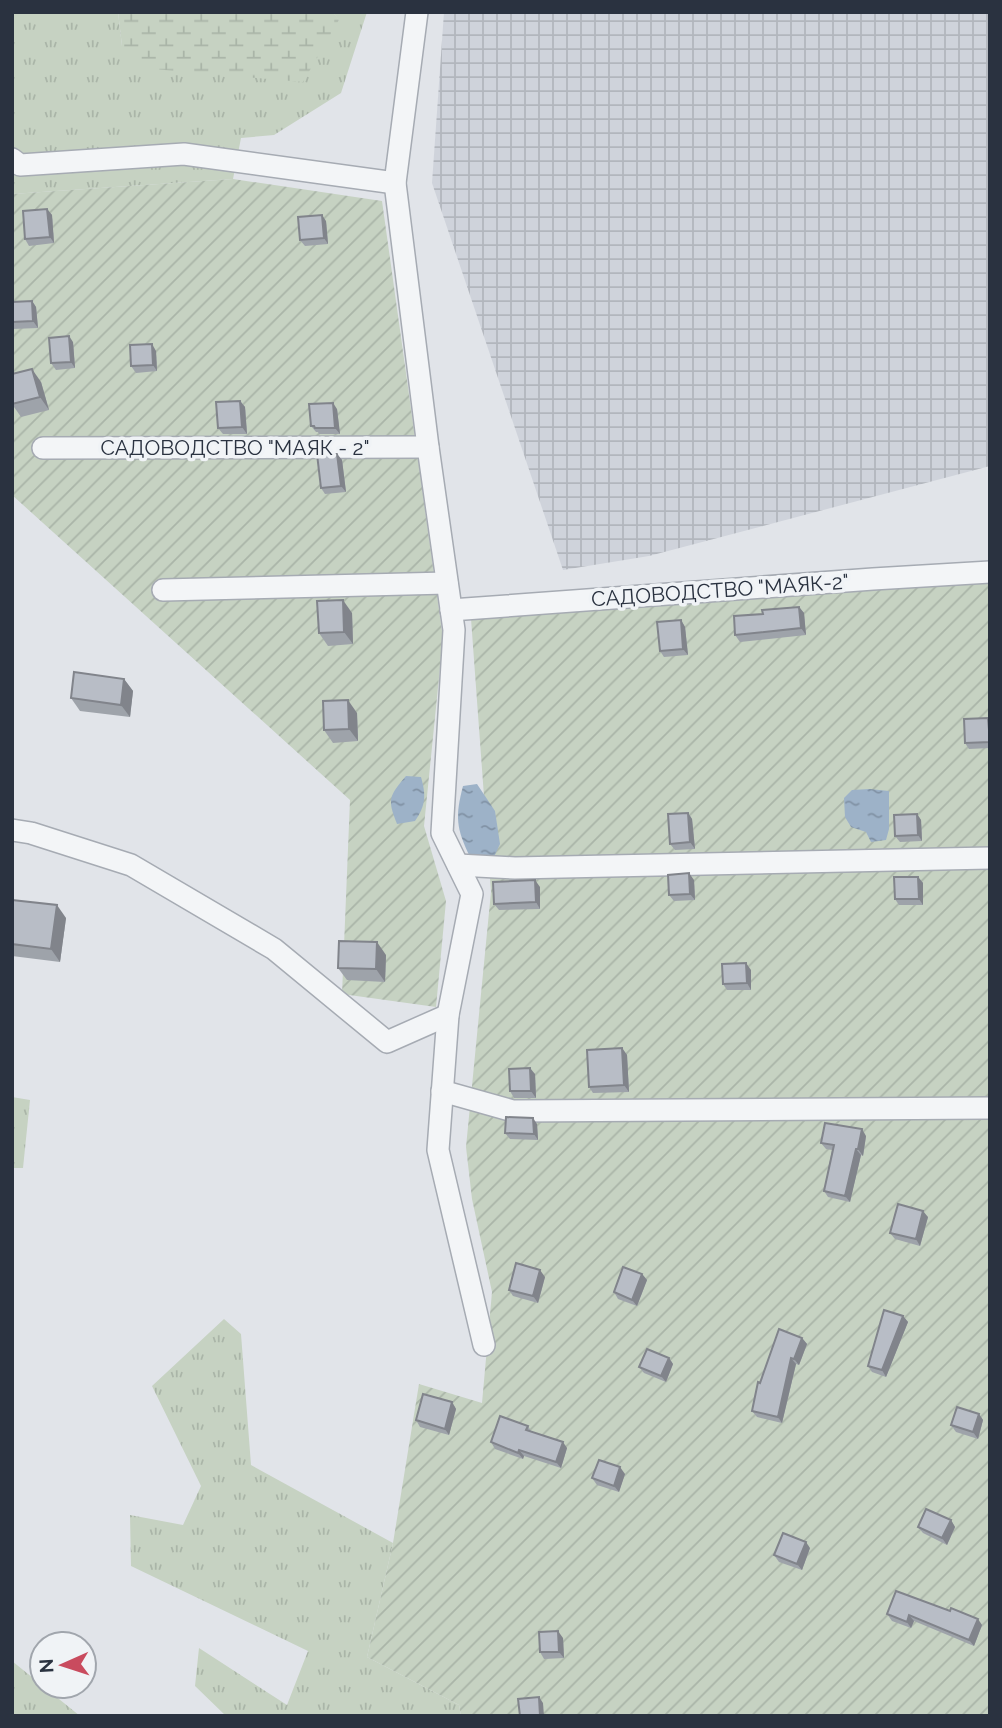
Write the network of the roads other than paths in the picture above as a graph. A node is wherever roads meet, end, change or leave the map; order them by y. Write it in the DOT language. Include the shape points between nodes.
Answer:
graph roads {
  1 [pos="416,12"];
  2 [pos="12,159"];
  3 [pos="396,183"];
  4 [pos="428,447"];
  5 [pos="43,448"];
  6 [pos="990,572"];
  7 [pos="447,583"];
  8 [pos="163,590"];
  9 [pos="451,610"];
  10 [pos="12,830"];
  11 [pos="990,858"];
  12 [pos="458,865"];
  13 [pos="448,1015"];
  14 [pos="442,1091"];
  15 [pos="990,1108"];
  16 [pos="484,1345"];
  1 -- 3 [label="street"];
  2 -- 3 [label="street" via="20,165 184,154"];
  3 -- 4 [label="street"];
  4 -- 5 [label="street, САДОВОДСТВО \"МАЯК - 2\""];
  4 -- 7 [label="street"];
  6 -- 9 [label="street, САДОВОДСТВО \"МАЯК-2\""];
  7 -- 8 [label="street"];
  7 -- 9 [label="street"];
  9 -- 12 [label="street" via="454,630 442,833"];
  10 -- 13 [label="street" via="131,864 274,948 387,1042"];
  11 -- 12 [label="street" via="515,868"];
  12 -- 13 [label="street" via="472,894"];
  13 -- 14 [label="street"];
  14 -- 15 [label="street" via="513,1111"];
  14 -- 16 [label="street" via="438,1150"];
}
